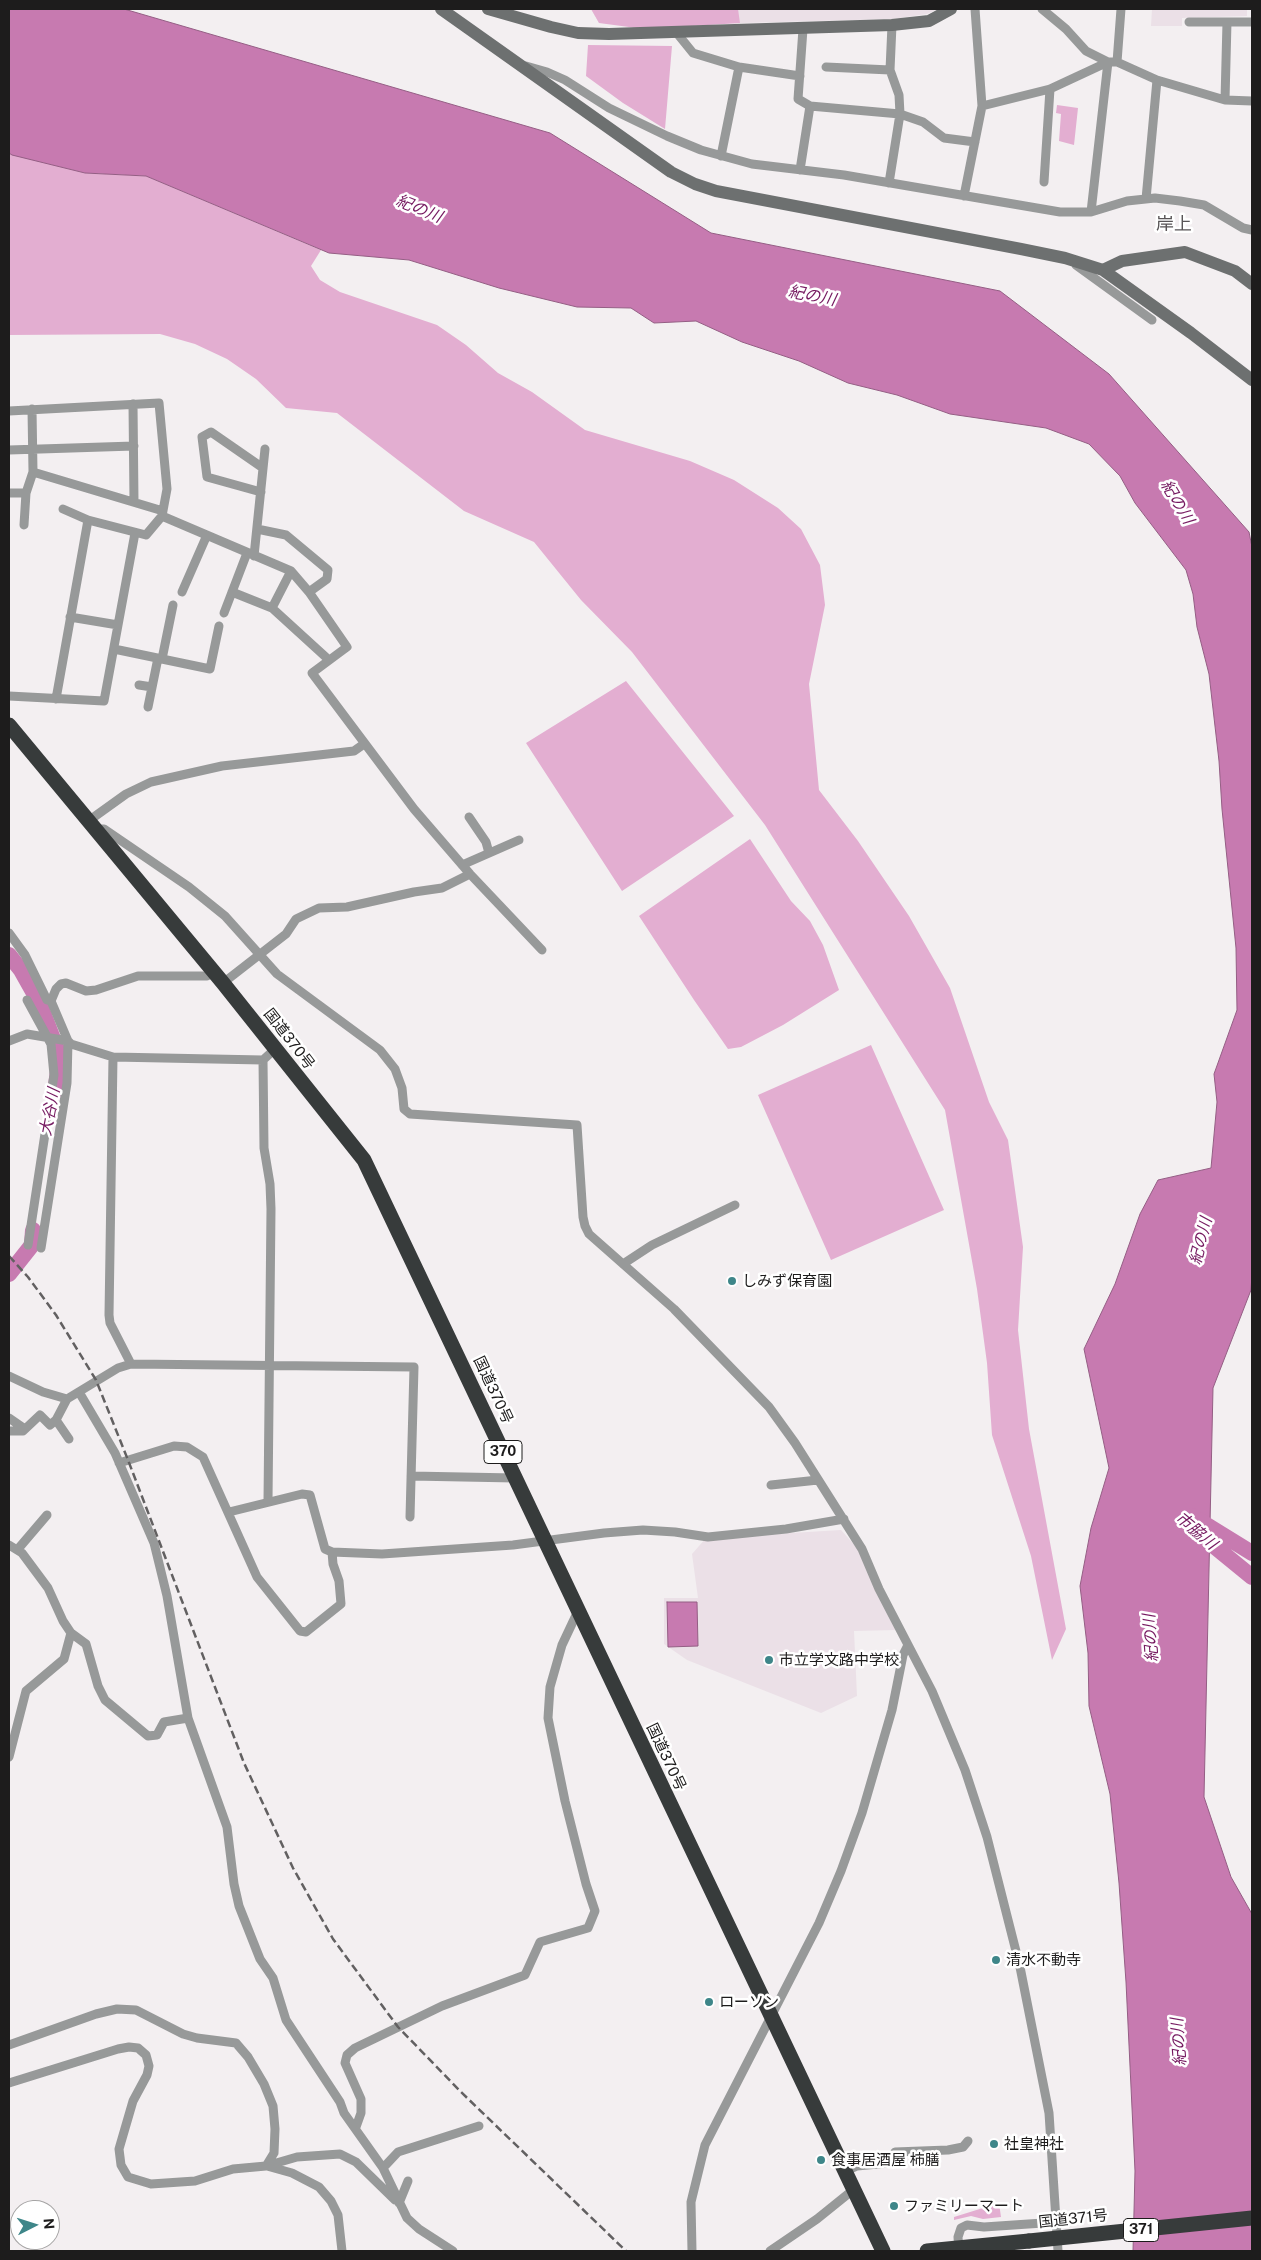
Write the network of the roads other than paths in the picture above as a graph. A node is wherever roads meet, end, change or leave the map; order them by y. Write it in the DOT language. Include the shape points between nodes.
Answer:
graph roads {
  1 [pos="442,9"];
  2 [pos="488,9"];
  3 [pos="951,9"];
  4 [pos="975,9"];
  5 [pos="1042,9"];
  6 [pos="1121,9"];
  7 [pos="1189,22"];
  8 [pos="1227,22"];
  9 [pos="1252,22"];
  10 [pos="892,25"];
  11 [pos="803,29"];
  12 [pos="676,32"];
  13 [pos="1112,62"];
  14 [pos="516,64"];
  15 [pos="739,67"];
  16 [pos="826,67"];
  17 [pos="890,70"];
  18 [pos="800,76"];
  19 [pos="1157,80"];
  20 [pos="1050,89"];
  21 [pos="1225,100"];
  22 [pos="1252,101"];
  23 [pos="810,106"];
  24 [pos="982,106"];
  25 [pos="900,114"];
  26 [pos="975,142"];
  27 [pos="721,156"];
  28 [pos="800,170"];
  29 [pos="1044,182"];
  30 [pos="889,183"];
  31 [pos="964,196"];
  32 [pos="1146,199"];
  33 [pos="1091,212"];
  34 [pos="1252,230"];
  35 [pos="1065,258"];
  36 [pos="1103,270"];
  37 [pos="1252,284"];
  38 [pos="1152,320"];
  39 [pos="1252,380"];
  40 [pos="133,404"];
  41 [pos="32,410"];
  42 [pos="9,411"];
  43 [pos="134,446"];
  44 [pos="265,448"];
  45 [pos="9,450"];
  46 [pos="33,450"];
  47 [pos="263,468"];
  48 [pos="34,472"];
  49 [pos="261,492"];
  50 [pos="9,493"];
  51 [pos="26,493"];
  52 [pos="134,502"];
  53 [pos="63,509"];
  54 [pos="162,513"];
  55 [pos="88,520"];
  56 [pos="24,525"];
  57 [pos="257,529"];
  58 [pos="135,533"];
  59 [pos="207,535"];
  60 [pos="251,555"];
  61 [pos="291,571"];
  62 [pos="182,592"];
  63 [pos="232,592"];
  64 [pos="309,592"];
  65 [pos="173,605"];
  66 [pos="272,608"];
  67 [pos="224,614"];
  68 [pos="70,617"];
  69 [pos="118,625"];
  70 [pos="219,626"];
  71 [pos="114,649"];
  72 [pos="160,659"];
  73 [pos="329,660"];
  74 [pos="139,685"];
  75 [pos="152,687"];
  76 [pos="9,696"];
  77 [pos="56,699"];
  78 [pos="148,707"];
  79 [pos="9,725"];
  80 [pos="364,744"];
  81 [pos="469,817"];
  82 [pos="90,825"];
  83 [pos="519,840"];
  84 [pos="489,853"];
  85 [pos="462,865"];
  86 [pos="470,874"];
  87 [pos="9,933"];
  88 [pos="542,950"];
  89 [pos="259,954"];
  90 [pos="218,977"];
  91 [pos="27,1000"];
  92 [pos="51,1001"];
  93 [pos="58,1040"];
  94 [pos="9,1041"];
  95 [pos="275,1049"];
  96 [pos="113,1057"];
  97 [pos="263,1060"];
  98 [pos="735,1205"];
  99 [pos="28,1245"];
  100 [pos="41,1248"];
  101 [pos="623,1264"];
  102 [pos="131,1364"];
  103 [pos="269,1364"];
  104 [pos="11,1381"];
  105 [pos="79,1392"];
  106 [pos="67,1399"];
  107 [pos="9,1418"];
  108 [pos="56,1420"];
  109 [pos="9,1431"];
  110 [pos="23,1431"];
  111 [pos="69,1439"];
  112 [pos="119,1463"];
  113 [pos="411,1476"];
  114 [pos="515,1478"];
  115 [pos="818,1480"];
  116 [pos="771,1485"];
  117 [pos="268,1501"];
  118 [pos="229,1512"];
  119 [pos="48,1515"];
  120 [pos="410,1517"];
  121 [pos="844,1520"];
  122 [pos="544,1541"];
  123 [pos="9,1545"];
  124 [pos="18,1550"];
  125 [pos="332,1552"];
  126 [pos="578,1611"];
  127 [pos="71,1632"];
  128 [pos="908,1645"];
  129 [pos="188,1718"];
  130 [pos="9,1757"];
  131 [pos="770,2018"];
  132 [pos="9,2045"];
  133 [pos="9,2082"];
  134 [pos="479,2126"];
  135 [pos="356,2127"];
  136 [pos="968,2141"];
  137 [pos="266,2166"];
  138 [pos="383,2168"];
  139 [pos="844,2172"];
  140 [pos="408,2181"];
  141 [pos="853,2190"];
  142 [pos="399,2203"];
  143 [pos="1252,2218"];
  144 [pos="1058,2222"];
  145 [pos="958,2250"];
  146 [pos="342,2251"];
  147 [pos="453,2251"];
  148 [pos="692,2251"];
  149 [pos="770,2251"];
  150 [pos="883,2251"];
  151 [pos="927,2251"];
  152 [pos="1058,2251"];
  1 -- 14 [label="street"];
  2 -- 12 [label="street" via="578,32"];
  3 -- 10 [label="street" via="929,21"];
  4 -- 24 [label="street"];
  5 -- 13 [label="street" via="1086,51"];
  6 -- 13 [label="street"];
  7 -- 8 [label="street"];
  8 -- 9 [label="street"];
  8 -- 21 [label="street"];
  10 -- 11 [label="street"];
  10 -- 17 [label="street"];
  11 -- 12 [label="street"];
  11 -- 18 [label="street"];
  12 -- 15 [label="street" via="693,53"];
  13 -- 19 [label="street"];
  13 -- 20 [label="street"];
  13 -- 33 [label="street"];
  14 -- 27 [label="street" via="548,72 658,132"];
  14 -- 35 [label="street" via="671,172 695,184 716,191"];
  15 -- 18 [label="street"];
  15 -- 27 [label="street"];
  16 -- 17 [label="street"];
  17 -- 25 [label="street" via="899,94"];
  18 -- 23 [label="street" via="798,100"];
  19 -- 21 [label="street"];
  19 -- 32 [label="street"];
  20 -- 24 [label="street"];
  20 -- 29 [label="street"];
  21 -- 22 [label="street"];
  23 -- 25 [label="street"];
  23 -- 28 [label="street"];
  24 -- 26 [label="street"];
  25 -- 26 [label="street" via="923,122 944,138"];
  25 -- 30 [label="street"];
  26 -- 31 [label="street"];
  27 -- 28 [label="street"];
  28 -- 30 [label="street"];
  30 -- 31 [label="street"];
  31 -- 33 [label="street" via="1060,212"];
  32 -- 33 [label="street" via="1128,200"];
  32 -- 34 [label="street" via="1204,205 1242,228"];
  35 -- 36 [label="street"];
  35 -- 38 [label="street"];
  36 -- 37 [label="street" via="1122,261 1184,252 1235,270"];
  36 -- 39 [label="street"];
  40 -- 41 [label="street"];
  40 -- 43 [label="street"];
  40 -- 54 [label="street" via="159,403 167,489"];
  41 -- 42 [label="street"];
  41 -- 46 [label="street"];
  43 -- 46 [label="street"];
  43 -- 52 [label="street"];
  44 -- 47 [label="street"];
  45 -- 46 [label="street"];
  46 -- 48 [label="street"];
  47 -- 49 [label="street"];
  47 -- 49 [label="street" via="211,432 202,437 207,477"];
  48 -- 51 [label="street"];
  48 -- 52 [label="street"];
  49 -- 57 [label="street"];
  50 -- 51 [label="street"];
  51 -- 56 [label="street"];
  52 -- 54 [label="street"];
  53 -- 55 [label="street"];
  54 -- 58 [label="street" via="146,536"];
  54 -- 59 [label="street"];
  55 -- 58 [label="street"];
  55 -- 68 [label="street"];
  57 -- 60 [label="street"];
  57 -- 64 [label="street" via="286,534 328,570 327,579"];
  58 -- 69 [label="street"];
  59 -- 60 [label="street"];
  59 -- 62 [label="street"];
  60 -- 61 [label="street"];
  60 -- 63 [label="street"];
  61 -- 64 [label="street"];
  61 -- 66 [label="street"];
  63 -- 66 [label="street"];
  63 -- 67 [label="street"];
  64 -- 73 [label="street" via="347,647"];
  65 -- 72 [label="street"];
  66 -- 73 [label="street"];
  68 -- 69 [label="street"];
  68 -- 77 [label="street"];
  69 -- 71 [label="street"];
  70 -- 72 [label="street" via="210,669"];
  71 -- 72 [label="street"];
  71 -- 77 [label="street" via="104,702"];
  72 -- 75 [label="street"];
  73 -- 80 [label="street" via="312,673"];
  74 -- 75 [label="street"];
  75 -- 78 [label="street"];
  76 -- 77 [label="street"];
  79 -- 82 [label="highway, 国道370号 / 370"];
  80 -- 82 [label="street" via="354,750 222,766 151,782 126,794"];
  80 -- 85 [label="street"];
  81 -- 84 [label="street" via="486,842"];
  82 -- 89 [label="street" via="104,829 189,888 225,916"];
  82 -- 90 [label="highway, 国道370号 / 370"];
  83 -- 84 [label="street"];
  84 -- 85 [label="street"];
  85 -- 86 [label="street"];
  86 -- 88 [label="street"];
  86 -- 89 [label="street" via="442,888 347,907 319,908 296,919 286,934"];
  87 -- 92 [label="street"];
  89 -- 90 [label="street"];
  89 -- 101 [label="street" via="277,974 384,1054 395,1069 402,1088 404,1110 410,1114 577,1125 585,1226 589,1234"];
  90 -- 92 [label="street" via="138,976 86,992 66,983 56,989"];
  90 -- 95 [label="highway, 国道370号 / 370"];
  91 -- 93 [label="street"];
  92 -- 93 [label="street"];
  93 -- 94 [label="street" via="27,1034"];
  93 -- 96 [label="street"];
  93 -- 99 [label="street" via="52,1053 54,1076"];
  93 -- 100 [label="street" via="67,1083"];
  95 -- 97 [label="street"];
  95 -- 114 [label="highway, 国道370号 / 370" via="364,1160"];
  96 -- 97 [label="street"];
  96 -- 102 [label="street" via="109,1315"];
  97 -- 103 [label="street" via="264,1148 271,1210"];
  98 -- 101 [label="street" via="652,1245"];
  101 -- 115 [label="street" via="674,1309 769,1407"];
  102 -- 103 [label="street"];
  102 -- 105 [label="street" via="118,1368"];
  103 -- 113 [label="street" via="414,1367"];
  103 -- 117 [label="street"];
  104 -- 106 [label="street"];
  105 -- 106 [label="street"];
  105 -- 112 [label="street"];
  106 -- 108 [label="street"];
  107 -- 110 [label="street"];
  108 -- 110 [label="street" via="50,1425 40,1414"];
  108 -- 111 [label="street"];
  109 -- 110 [label="street"];
  112 -- 118 [label="street" via="162,1448 187,1447 203,1457"];
  112 -- 129 [label="street" via="154,1543 167,1596"];
  113 -- 114 [label="street"];
  113 -- 120 [label="street"];
  114 -- 122 [label="highway, 国道370号 / 370"];
  115 -- 116 [label="street"];
  115 -- 121 [label="street"];
  117 -- 118 [label="street"];
  117 -- 125 [label="street" via="310,1495 325,1549"];
  118 -- 125 [label="street" via="257,1577 300,1632 306,1632 341,1604"];
  119 -- 124 [label="street"];
  121 -- 122 [label="street" via="708,1537 643,1530"];
  121 -- 128 [label="street" via="862,1549"];
  122 -- 125 [label="street" via="412,1553"];
  122 -- 126 [label="highway, 国道370号 / 370"];
  123 -- 124 [label="street"];
  124 -- 127 [label="street" via="48,1588"];
  126 -- 131 [label="highway, 国道370号 / 370"];
  126 -- 135 [label="street" via="562,1645 550,1687 548,1718 565,1801 595,1911 588,1928 540,1942 525,1975 442,2006 355,2048 347,2055 346,2063 361,2098 361,2113"];
  127 -- 129 [label="street" via="86,1644 105,1700 148,1736 157,1735 164,1722"];
  127 -- 130 [label="street" via="64,1659 26,1691"];
  128 -- 131 [label="street" via="862,1813 842,1871"];
  128 -- 144 [label="street" via="932,1691 965,1770 987,1837 1020,1967 1049,2113"];
  129 -- 135 [label="street" via="227,1827 234,1884 260,1959 273,1978 292,2032"];
  131 -- 139 [label="highway, 国道370号 / 370"];
  131 -- 148 [label="street" via="704,2145 691,2202"];
  132 -- 137 [label="street" via="117,2009 136,2010 197,2038 236,2043 256,2070 273,2106 274,2153"];
  133 -- 137 [label="street" via="118,2049 138,2048 146,2055 149,2066 133,2101 119,2149 121,2165 128,2177 151,2184 171,2184 195,2181 233,2169"];
  134 -- 138 [label="street" via="398,2152"];
  135 -- 138 [label="street"];
  136 -- 139 [label="street" via="963,2147 948,2150 895,2152 889,2163 858,2166"];
  137 -- 142 [label="street" via="297,2157 340,2154 356,2162"];
  137 -- 146 [label="street" via="307,2179 319,2187 338,2216"];
  138 -- 142 [label="street"];
  139 -- 141 [label="highway, 国道370号 / 370"];
  140 -- 142 [label="street"];
  141 -- 149 [label="street"];
  141 -- 150 [label="highway, 国道370号 / 370"];
  142 -- 147 [label="street" via="419,2230"];
  143 -- 145 [label="highway, 国道371号 / 371, bridge"];
  144 -- 145 [label="street" via="984,2227 967,2225 961,2228"];
  144 -- 152 [label="street"];
  145 -- 151 [label="highway, 国道371号 / 371"];
}
